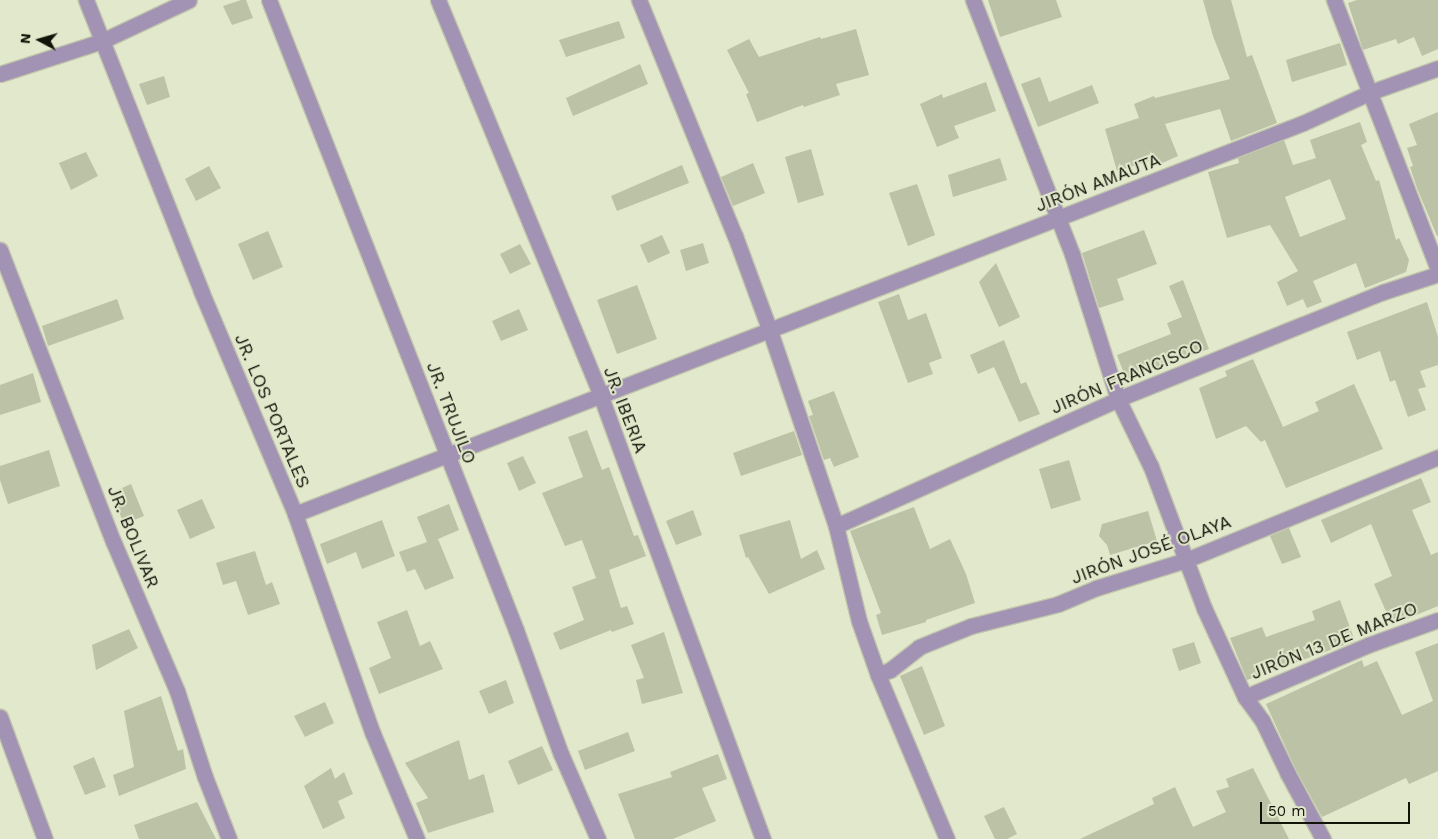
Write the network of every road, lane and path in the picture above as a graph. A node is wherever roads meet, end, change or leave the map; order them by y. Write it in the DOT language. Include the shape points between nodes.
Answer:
graph roads {
  1 [pos="86,0"];
  2 [pos="189,0"];
  3 [pos="269,0"];
  4 [pos="438,0"];
  5 [pos="639,0"];
  6 [pos="973,0"];
  7 [pos="1334,0"];
  8 [pos="102,41"];
  9 [pos="1438,68"];
  10 [pos="0,74"];
  11 [pos="1370,92"];
  12 [pos="1058,218"];
  13 [pos="0,250"];
  14 [pos="1438,272"];
  15 [pos="770,331"];
  16 [pos="600,394"];
  17 [pos="1118,400"];
  18 [pos="447,453"];
  19 [pos="1438,457"];
  20 [pos="295,514"];
  21 [pos="836,526"];
  22 [pos="1186,560"];
  23 [pos="1438,620"];
  24 [pos="878,675"];
  25 [pos="1245,697"];
  26 [pos="0,717"];
  27 [pos="45,839"];
  28 [pos="229,839"];
  29 [pos="417,839"];
  30 [pos="598,839"];
  31 [pos="763,839"];
  32 [pos="947,839"];
  33 [pos="1323,839"];
  1 -- 8 [label="street, JR. LOS PORTALES"];
  2 -- 8 [label="street"];
  3 -- 18 [label="street, JR. TRUJILO"];
  4 -- 16 [label="street, JR. IBERIA"];
  5 -- 15 [label="street"];
  6 -- 12 [label="street"];
  7 -- 11 [label="street"];
  8 -- 10 [label="street"];
  8 -- 20 [label="street, JR. LOS PORTALES" via="201,291"];
  9 -- 11 [label="street, JIRÓN AMAUTA"];
  11 -- 12 [label="street, JIRÓN AMAUTA" via="1303,123"];
  11 -- 14 [label="street"];
  12 -- 15 [label="street, JIRÓN AMAUTA"];
  12 -- 17 [label="street"];
  13 -- 28 [label="street, JR. BOLIVAR" via="113,541 177,691"];
  14 -- 17 [label="street, JIRÓN FRANCISCO"];
  15 -- 16 [label="street, JIRÓN AMAUTA"];
  15 -- 21 [label="street"];
  16 -- 18 [label="street, JIRÓN AMAUTA"];
  16 -- 31 [label="street, JR. IBERIA"];
  17 -- 21 [label="street, JIRÓN FRANCISCO"];
  17 -- 22 [label="street" via="1151,467"];
  18 -- 20 [label="street, JIRÓN AMAUTA"];
  18 -- 30 [label="street, JR. TRUJILO" via="560,754"];
  19 -- 22 [label="street, JIRÓN JOSÉ OLAYA"];
  20 -- 29 [label="street, JR. LOS PORTALES" via="373,734"];
  21 -- 24 [label="street" via="859,621"];
  22 -- 24 [label="street, JIRÓN JOSÉ OLAYA" via="1096,588 1058,604 971,626 919,647 890,670"];
  22 -- 25 [label="street"];
  23 -- 25 [label="street, JIRÓN 13 DE MARZO" via="1368,645"];
  24 -- 32 [label="street"];
  25 -- 33 [label="street" via="1262,720"];
  26 -- 27 [label="street"];
}
